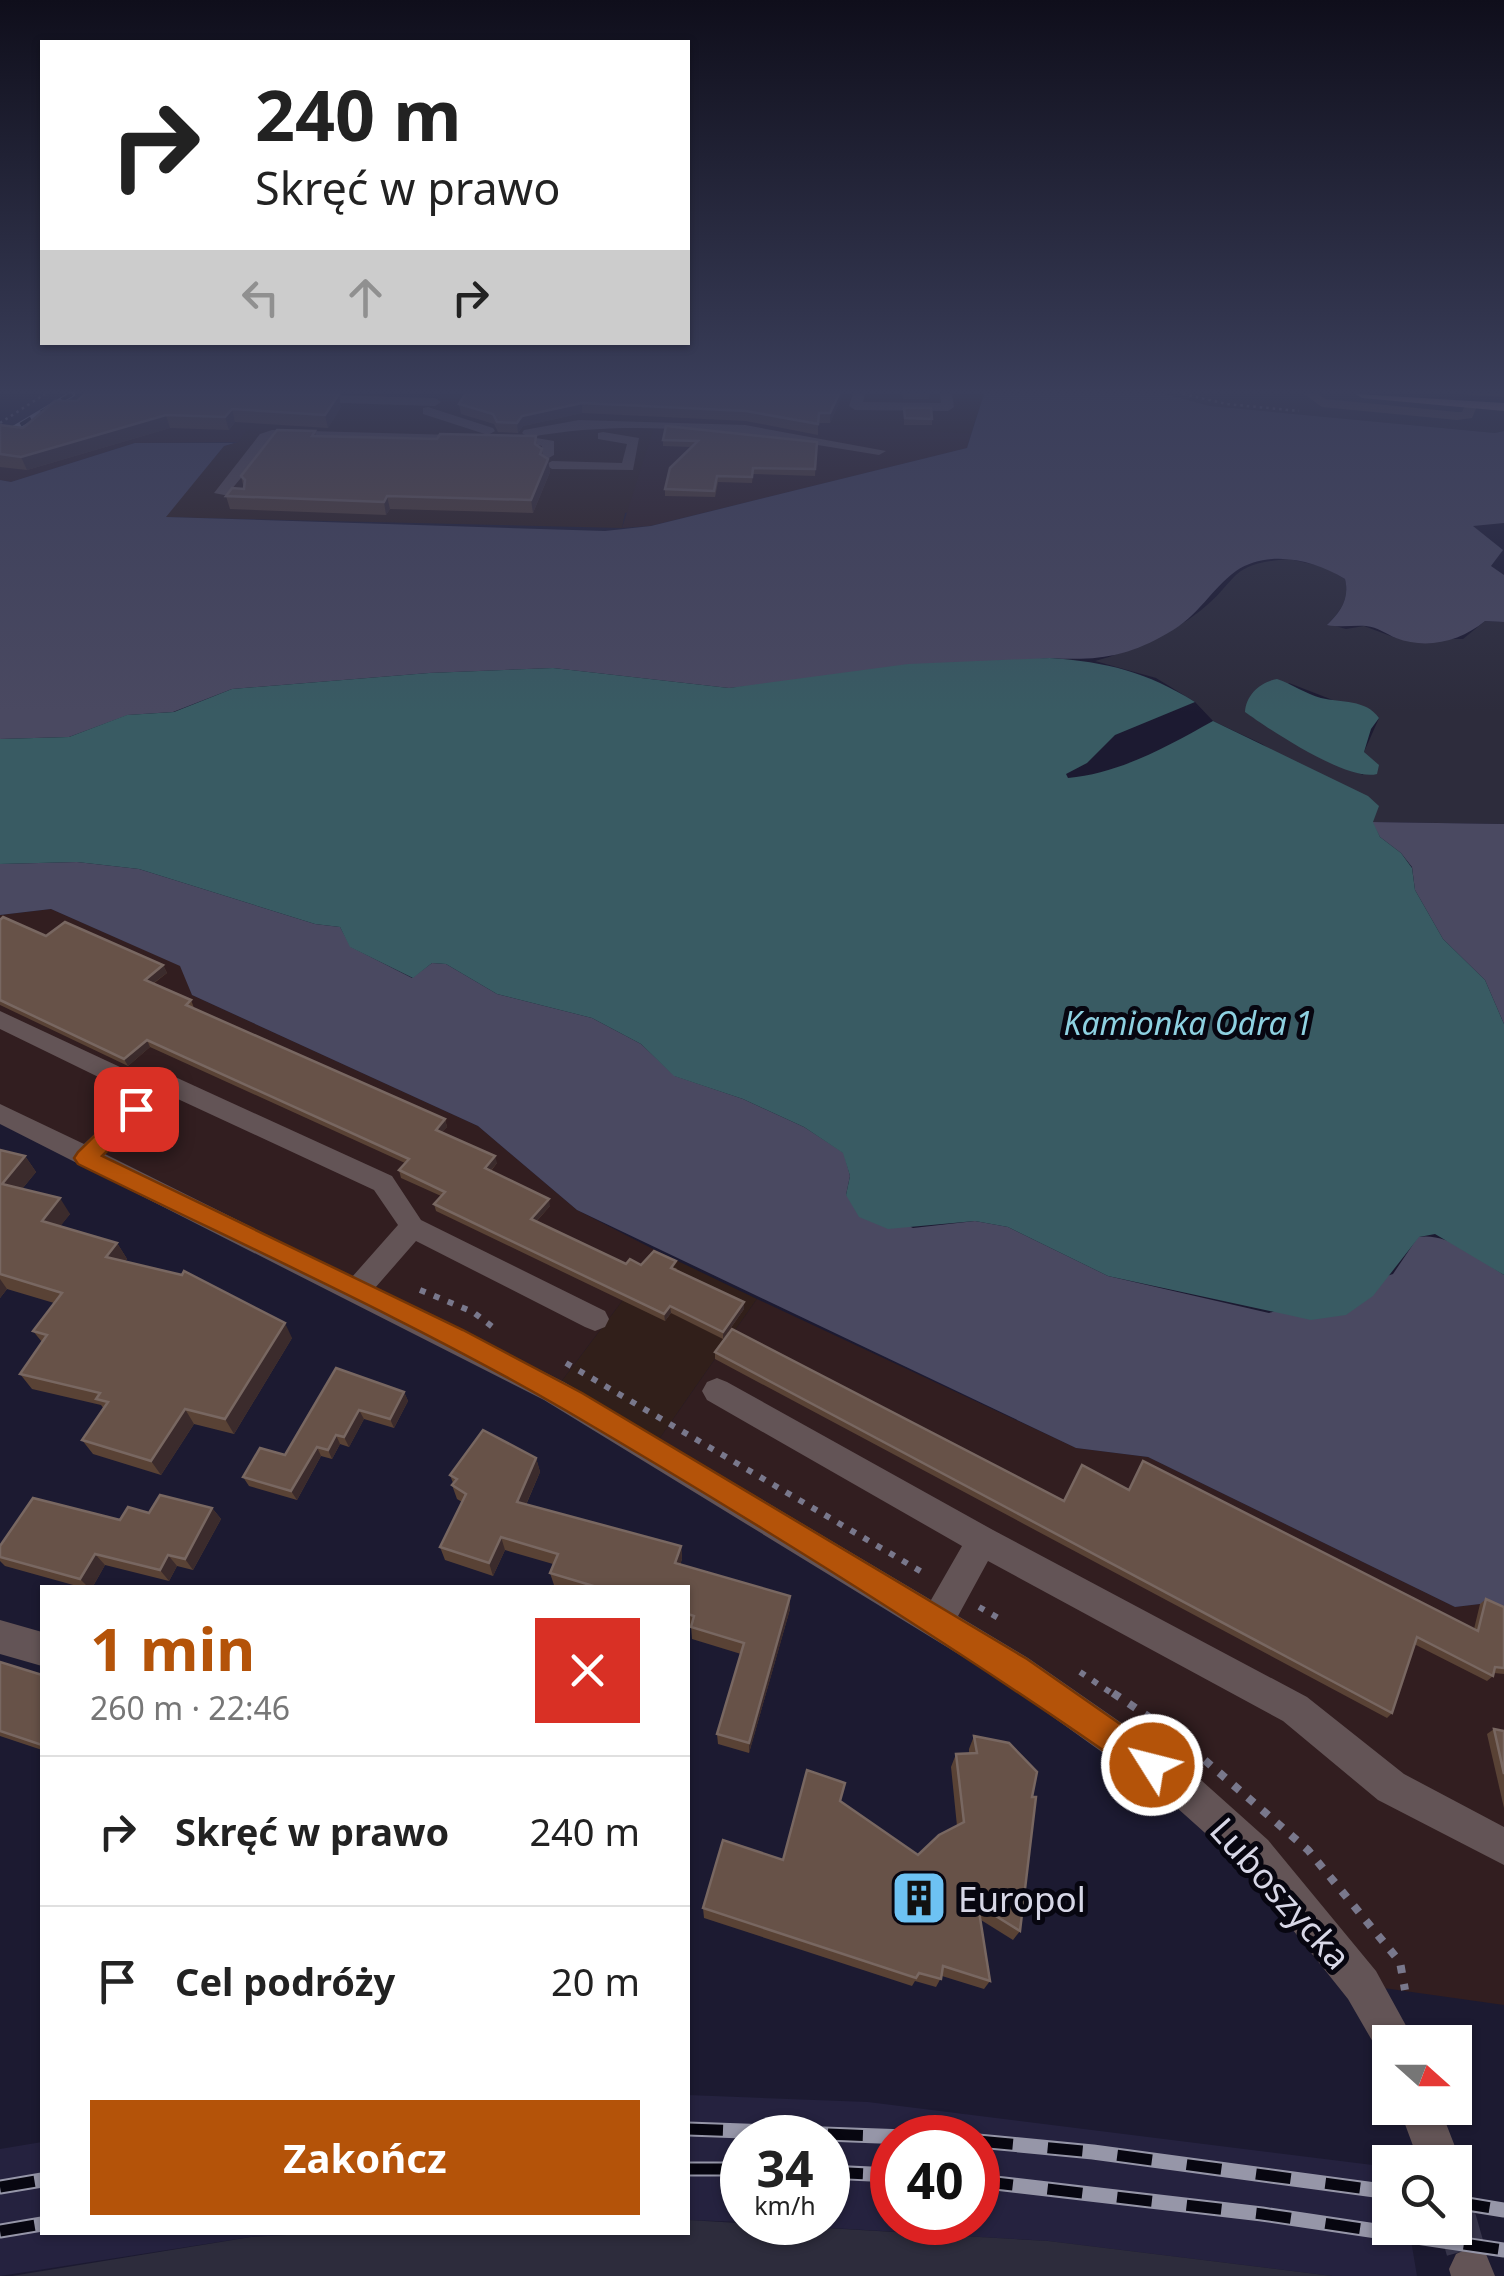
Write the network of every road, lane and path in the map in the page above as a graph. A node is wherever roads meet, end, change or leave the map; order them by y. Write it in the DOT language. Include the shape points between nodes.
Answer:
graph roads {
  1 [pos="0,1019"];
  2 [pos="164,1082"];
  3 [pos="0,1113"];
  4 [pos="86,1158"];
  5 [pos="412,1228"];
  6 [pos="357,1290"];
  7 [pos="595,1319"];
  8 [pos="717,1391"];
  9 [pos="982,1541"];
  10 [pos="937,1621"];
  11 [pos="0,1637"];
  12 [pos="40,1648"];
  13 [pos="1504,1847"];
  14 [pos="1385,2025"];
  1 -- 2 [label="street" via="132,1083"];
  2 -- 4 [label="street"];
  2 -- 5 [label="street" via="383,1184"];
  3 -- 4 [label="street, Luboszycka"];
  4 -- 6 [label="street, Luboszycka"];
  5 -- 6 [label="street"];
  5 -- 7 [label="street"];
  6 -- 10 [label="street, Luboszycka" via="573,1402"];
  8 -- 9 [label="street"];
  9 -- 10 [label="street"];
  9 -- 13 [label="street" via="1294,1710 1391,1787"];
  10 -- 14 [label="street, Luboszycka" via="1179,1785 1255,1853 1362,1985"];
  11 -- 12 [label="street"];
}
